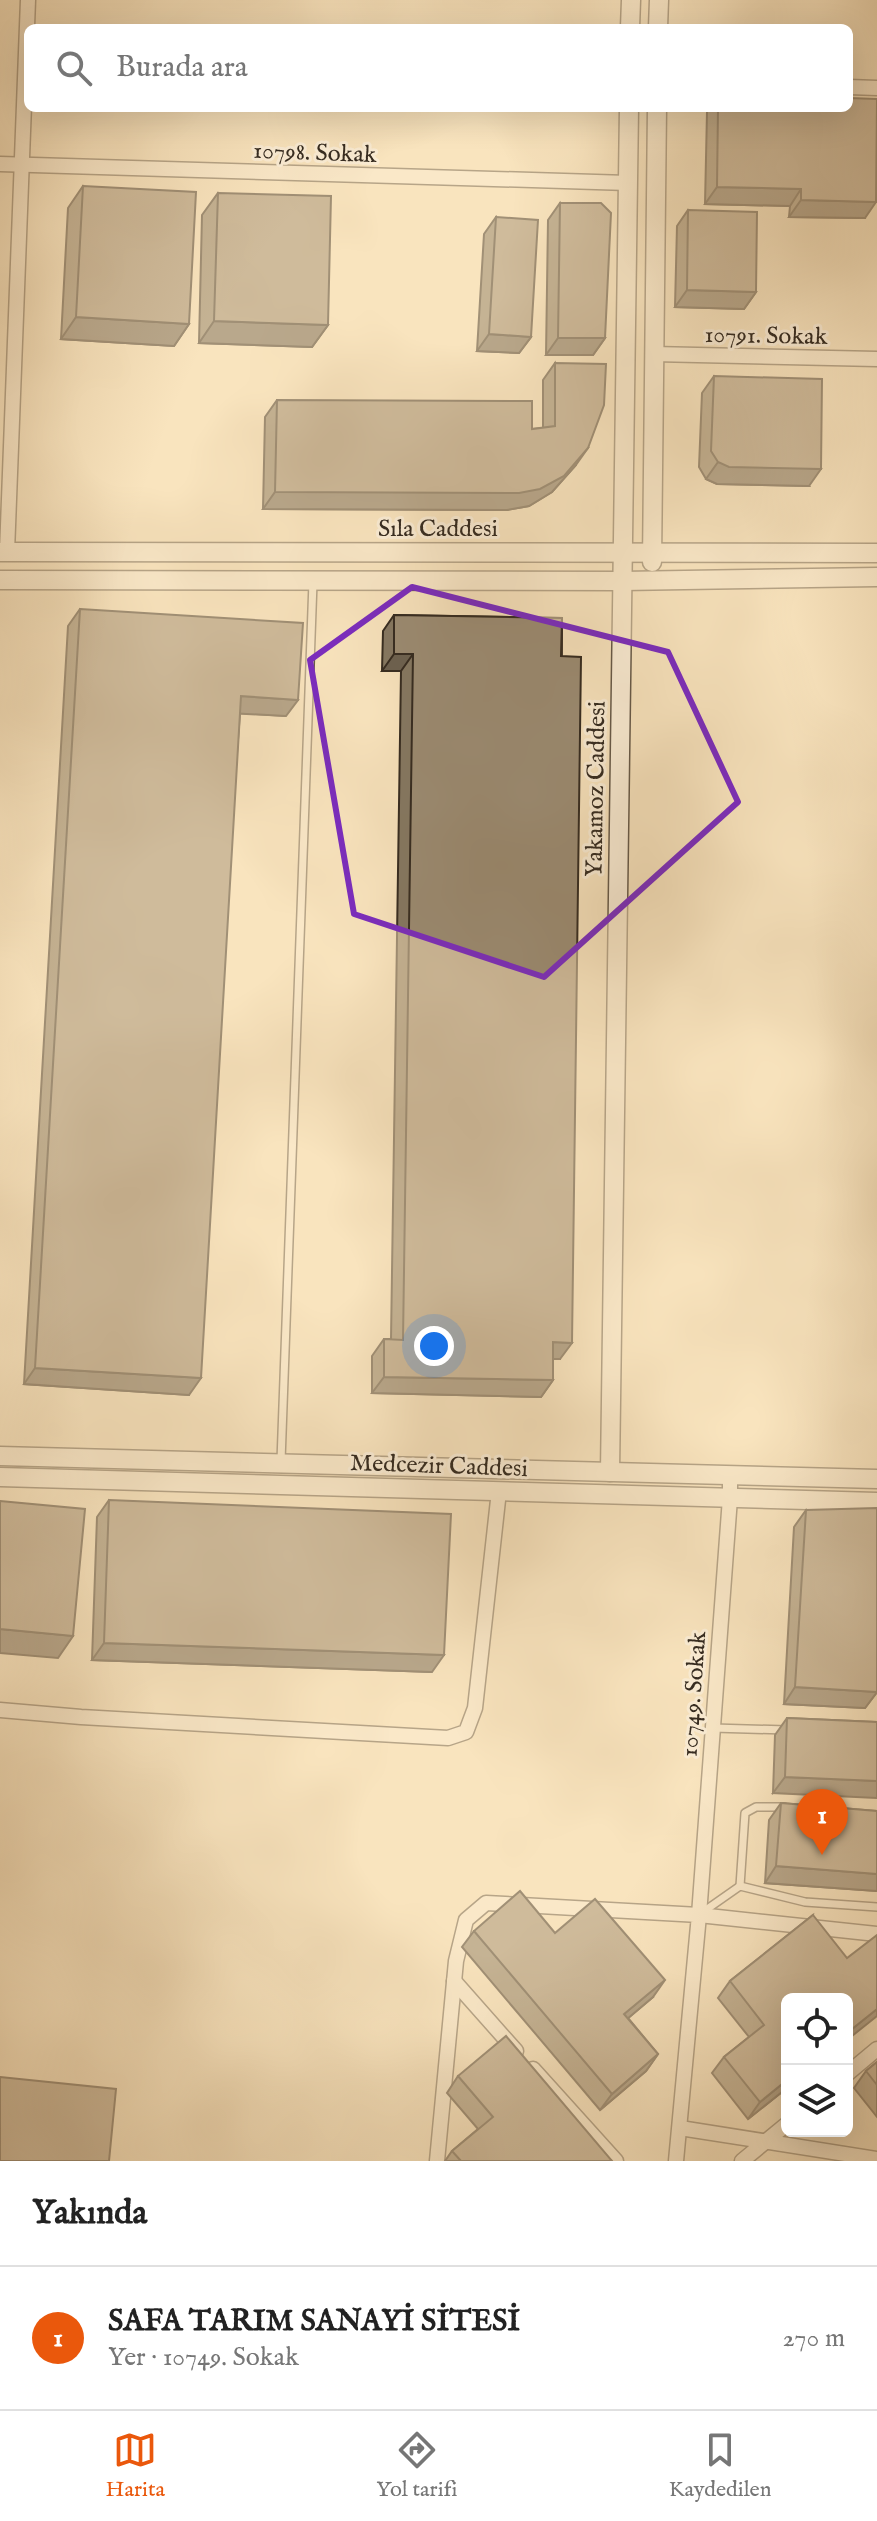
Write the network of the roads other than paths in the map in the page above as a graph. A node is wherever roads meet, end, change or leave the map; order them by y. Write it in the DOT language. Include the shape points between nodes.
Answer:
graph roads {
  1 [pos="28,0"];
  2 [pos="631,0"];
  3 [pos="659,0"];
  4 [pos="27,24"];
  5 [pos="630,24"];
  6 [pos="658,24"];
  7 [pos="853,87"];
  8 [pos="877,88"];
  9 [pos="24,110"];
  10 [pos="629,112"];
  11 [pos="657,112"];
  12 [pos="0,164"];
  13 [pos="22,165"];
  14 [pos="628,183"];
  15 [pos="653,354"];
  16 [pos="877,359"];
  17 [pos="3,552"];
  18 [pos="622,552"];
  19 [pos="653,552"];
  20 [pos="877,553"];
  21 [pos="877,577"];
  22 [pos="0,580"];
  23 [pos="313,580"];
  24 [pos="652,580"];
  25 [pos="622,581"];
  26 [pos="0,1456"];
  27 [pos="281,1463"];
  28 [pos="610,1472"];
  29 [pos="730,1475"];
  30 [pos="0,1477"];
  31 [pos="877,1479"];
  32 [pos="499,1491"];
  33 [pos="730,1498"];
  34 [pos="877,1502"];
  35 [pos="0,1710"];
  36 [pos="713,1728"];
  37 [pos="802,1731"];
  38 [pos="789,1807"];
  39 [pos="740,1886"];
  40 [pos="877,1907"];
  41 [pos="699,1915"];
  42 [pos="877,1934"];
  43 [pos="454,1981"];
  44 [pos="877,2049"];
  45 [pos="853,2069"];
  46 [pos="680,2128"];
  47 [pos="781,2129"];
  48 [pos="764,2143"];
  49 [pos="877,2159"];
  50 [pos="437,2161"];
  51 [pos="616,2161"];
  52 [pos="676,2161"];
  53 [pos="742,2161"];
  1 -- 4 [label="street"];
  2 -- 5 [label="street"];
  3 -- 6 [label="street"];
  7 -- 8 [label="street"];
  9 -- 13 [label="street"];
  10 -- 14 [label="street, Yakamoz Caddesi"];
  11 -- 15 [label="street"];
  12 -- 13 [label="street, 10798. Sokak"];
  13 -- 14 [label="street, 10798. Sokak"];
  13 -- 17 [label="street"];
  14 -- 18 [label="street, Yakamoz Caddesi"];
  15 -- 16 [label="street, 10791. Sokak"];
  15 -- 19 [label="street"];
  17 -- 18 [label="street, Sıla Caddesi"];
  18 -- 19 [label="street, Sıla Caddesi"];
  18 -- 25 [label="street, Yakamoz Caddesi"];
  19 -- 20 [label="street, Sıla Caddesi"];
  19 -- 24 [label="street"];
  21 -- 24 [label="street"];
  22 -- 23 [label="street"];
  23 -- 25 [label="street"];
  23 -- 27 [label="lane"];
  24 -- 25 [label="street"];
  25 -- 28 [label="street, Yakamoz Caddesi"];
  26 -- 27 [label="street, Medcezir Caddesi"];
  27 -- 28 [label="street, Medcezir Caddesi"];
  28 -- 29 [label="street, Medcezir Caddesi"];
  29 -- 31 [label="street, Medcezir Caddesi"];
  29 -- 33 [label="street, 10749. Sokak"];
  30 -- 32 [label="street, Medcezir Caddesi"];
  32 -- 33 [label="street, Medcezir Caddesi"];
  32 -- 35 [label="street" via="475,1708 466,1732 448,1738"];
  33 -- 34 [label="street, Medcezir Caddesi"];
  33 -- 36 [label="street, 10749. Sokak"];
  36 -- 37 [label="lane"];
  36 -- 41 [label="street, 10749. Sokak"];
  38 -- 39 [label="lane" via="756,1807 745,1813"];
  39 -- 40 [label="lane" via="805,1902"];
  39 -- 41 [label="lane"];
  41 -- 42 [label="street"];
  41 -- 43 [label="street" via="486,1903 466,1920"];
  41 -- 46 [label="street, 10749. Sokak"];
  43 -- 50 [label="street"];
  43 -- 51 [label="street"];
  44 -- 45 [label="street"];
  46 -- 48 [label="street"];
  46 -- 52 [label="street, 10749. Sokak"];
  47 -- 48 [label="street"];
  48 -- 49 [label="street"];
  48 -- 53 [label="street"];
}
